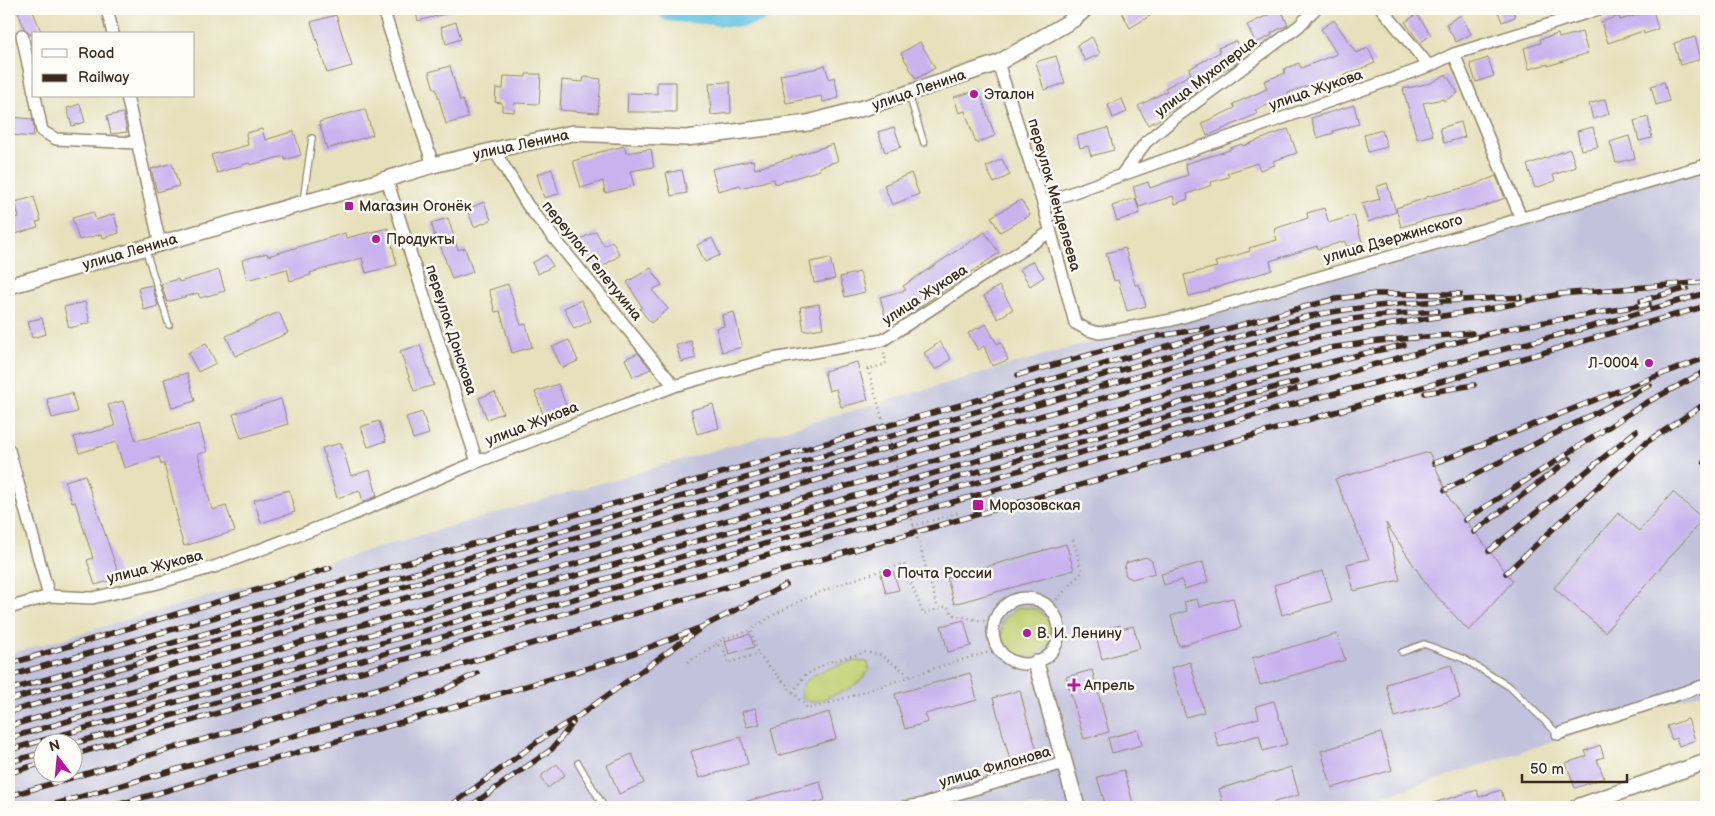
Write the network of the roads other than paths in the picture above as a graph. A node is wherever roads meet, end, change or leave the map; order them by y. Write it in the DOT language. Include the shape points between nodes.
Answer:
graph roads {
  1 [pos="107,9"];
  2 [pos="382,9"];
  3 [pos="1085,9"];
  4 [pos="1315,9"];
  5 [pos="1382,9"];
  6 [pos="1599,9"];
  7 [pos="113,32"];
  8 [pos="22,35"];
  9 [pos="1454,54"];
  10 [pos="998,62"];
  11 [pos="1429,66"];
  12 [pos="32,82"];
  13 [pos="908,93"];
  14 [pos="34,98"];
  15 [pos="127,98"];
  16 [pos="312,138"];
  17 [pos="137,143"];
  18 [pos="924,143"];
  19 [pos="494,150"];
  20 [pos="433,165"];
  21 [pos="1706,165"];
  22 [pos="1122,175"];
  23 [pos="387,180"];
  24 [pos="303,204"];
  25 [pos="1043,204"];
  26 [pos="1521,218"];
  27 [pos="1050,232"];
  28 [pos="152,246"];
  29 [pos="9,286"];
  30 [pos="169,325"];
  31 [pos="1088,330"];
  32 [pos="674,386"];
  33 [pos="9,450"];
  34 [pos="476,462"];
  35 [pos="49,596"];
  36 [pos="9,608"];
  37 [pos="1402,652"];
  38 [pos="1036,663"];
  39 [pos="1706,685"];
  40 [pos="1558,734"];
  41 [pos="1706,762"];
  42 [pos="578,763"];
  43 [pos="1064,763"];
  44 [pos="604,807"];
  45 [pos="905,807"];
  46 [pos="1077,807"];
  47 [pos="1577,807"];
  1 -- 7 [label="street"];
  2 -- 20 [label="street"];
  3 -- 10 [label="street, улица Ленина"];
  4 -- 22 [label="street, улица Мухоперца" via="1299,26 1168,123 1146,142"];
  5 -- 11 [label="street"];
  6 -- 9 [label="street, улица Жукова"];
  8 -- 12 [label="street"];
  9 -- 11 [label="street, улица Жукова"];
  9 -- 26 [label="street"];
  10 -- 13 [label="street, улица Ленина"];
  10 -- 25 [label="street, переулок Менделеева"];
  11 -- 22 [label="street, улица Жукова"];
  13 -- 18 [label="lane"];
  13 -- 19 [label="street, улица Ленина" via="808,123 686,138 573,133"];
  14 -- 17 [label="street" via="42,131 56,140"];
  15 -- 17 [label="street"];
  16 -- 24 [label="lane"];
  17 -- 28 [label="street"];
  19 -- 20 [label="street, улица Ленина"];
  19 -- 32 [label="street, переулок Гелетухина" via="528,206"];
  20 -- 23 [label="street, улица Ленина"];
  21 -- 26 [label="street, улица Дзержинского"];
  22 -- 25 [label="street, улица Жукова"];
  23 -- 24 [label="street, улица Ленина"];
  23 -- 34 [label="street, переулок Донскова"];
  24 -- 28 [label="street, улица Ленина"];
  25 -- 27 [label="street, переулок Менделеева"];
  26 -- 31 [label="street, улица Дзержинского" via="1172,320 1098,333"];
  27 -- 31 [label="street, переулок Менделеева" via="1075,323"];
  27 -- 32 [label="street, улица Жукова" via="883,340 767,360"];
  28 -- 29 [label="street, улица Ленина"];
  28 -- 30 [label="lane"];
  32 -- 34 [label="street, улица Жукова"];
  33 -- 35 [label="street"];
  34 -- 35 [label="street, улица Жукова" via="349,516 216,566 92,598"];
  35 -- 36 [label="street, улица Жукова"];
  37 -- 40 [label="lane" via="1424,644 1464,659 1510,686"];
  38 -- 38 [label="street" via="1050,654 1059,639 1059,622 1050,607 1034,598 1017,599 1002,608 994,623 994,640 1003,655 1018,664"];
  38 -- 43 [label="street"];
  39 -- 40 [label="street"];
  41 -- 47 [label="street"];
  42 -- 44 [label="lane"];
  43 -- 45 [label="street, улица Филонова"];
  43 -- 46 [label="street"];
}
